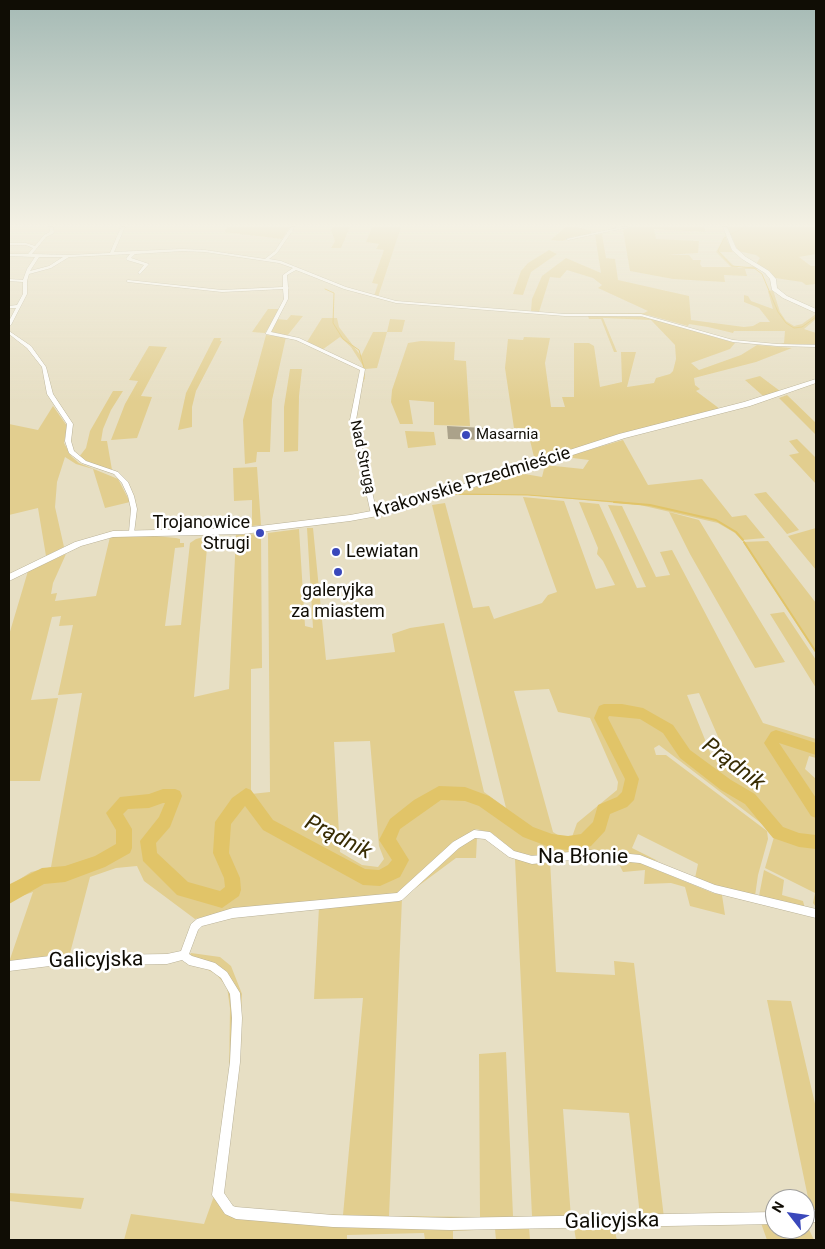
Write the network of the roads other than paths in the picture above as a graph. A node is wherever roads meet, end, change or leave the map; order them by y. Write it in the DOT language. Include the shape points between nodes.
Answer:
graph roads {
  1 [pos="25,285"];
  2 [pos="173,285"];
  3 [pos="338,285"];
  4 [pos="775,285"];
  5 [pos="287,288"];
  6 [pos="19,306"];
  7 [pos="9,307"];
  8 [pos="816,311"];
  9 [pos="9,325"];
  10 [pos="9,332"];
  11 [pos="816,346"];
  12 [pos="816,381"];
  13 [pos="374,514"];
  14 [pos="132,532"];
  15 [pos="9,578"];
  16 [pos="816,914"];
  17 [pos="184,955"];
  18 [pos="9,966"];
  19 [pos="765,1218"];
  1 -- 6 [label="street"];
  2 -- 5 [label="street" via="222,290"];
  3 -- 11 [label="street" via="396,302 588,316 642,315 739,342"];
  4 -- 8 [label="street" via="776,291 789,300"];
  5 -- 13 [label="street, Nad Strugą" via="284,307 268,333 298,339 363,369 353,420"];
  6 -- 7 [label="street"];
  6 -- 9 [label="street"];
  10 -- 14 [label="street" via="29,347 44,367 50,394 70,424 68,441 71,452 84,462 116,473 125,482 134,509"];
  12 -- 13 [label="main road, Krakowskie Przedmieście" via="747,404 635,432 409,506"];
  13 -- 14 [label="main road, Krakowskie Przedmieście" via="236,531"];
  14 -- 15 [label="main road, Krakowskie Przedmieście" via="81,543"];
  16 -- 17 [label="street, Na Błonie" via="714,889 640,859 589,854 532,860 512,854 487,835 474,834 456,844 398,898 233,913 200,922 194,928"];
  17 -- 18 [label="street, Galicyjska" via="167,959 50,961"];
  17 -- 19 [label="street, Galicyjska" via="224,974 235,992 235,1062 218,1195 229,1210 333,1221 522,1224"];
}
